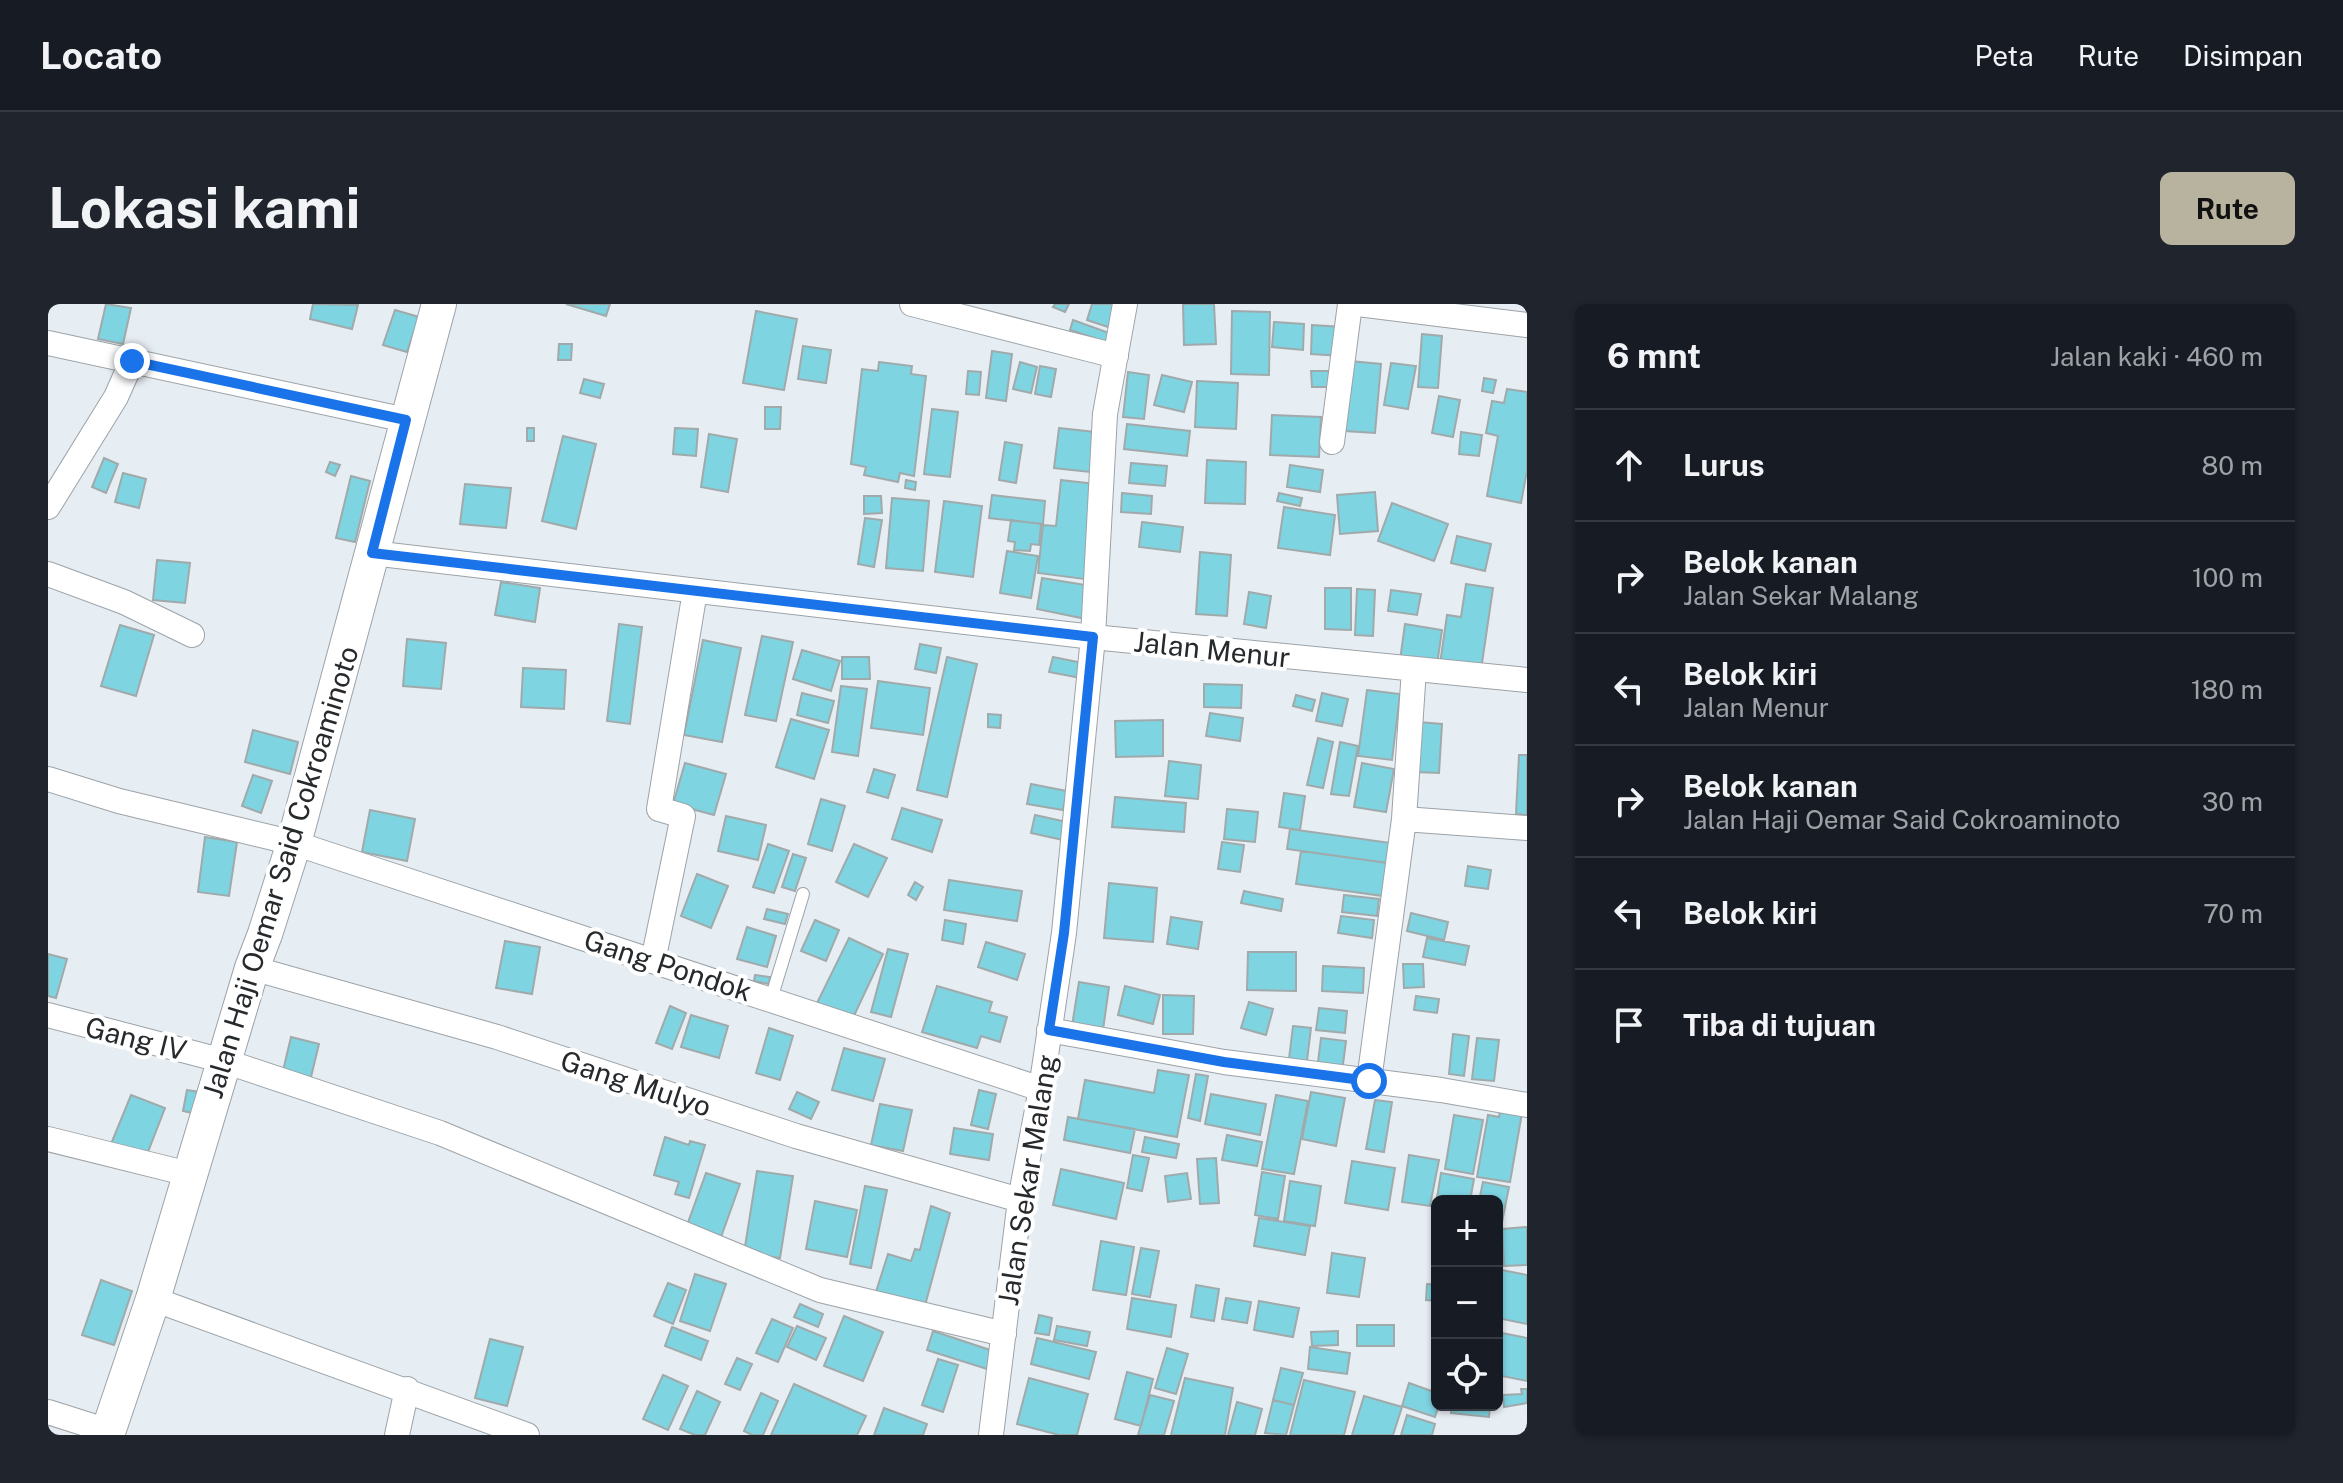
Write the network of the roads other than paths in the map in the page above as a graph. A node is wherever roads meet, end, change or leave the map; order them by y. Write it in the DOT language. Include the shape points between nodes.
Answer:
graph roads {
  1 [pos="439,304"];
  2 [pos="912,304"];
  3 [pos="1125,304"];
  4 [pos="1350,304"];
  5 [pos="1358,304"];
  6 [pos="1527,325"];
  7 [pos="48,343"];
  8 [pos="1116,356"];
  9 [pos="132,361"];
  10 [pos="406,420"];
  11 [pos="1332,442"];
  12 [pos="48,507"];
  13 [pos="372,553"];
  14 [pos="48,574"];
  15 [pos="695,591"];
  16 [pos="192,635"];
  17 [pos="1093,637"];
  18 [pos="1414,669"];
  19 [pos="1527,680"];
  20 [pos="48,779"];
  21 [pos="1404,819"];
  22 [pos="1527,828"];
  23 [pos="294,843"];
  24 [pos="803,894"];
  25 [pos="653,961"];
  26 [pos="252,968"];
  27 [pos="771,999"];
  28 [pos="48,1015"];
  29 [pos="1049,1030"];
  30 [pos="224,1061"];
  31 [pos="1369,1081"];
  32 [pos="1041,1089"];
  33 [pos="1527,1105"];
  34 [pos="48,1139"];
  35 [pos="189,1174"];
  36 [pos="1020,1200"];
  37 [pos="153,1299"];
  38 [pos="1004,1334"];
  39 [pos="407,1389"];
  40 [pos="48,1412"];
  41 [pos="107,1433"];
  42 [pos="994,1434"];
  43 [pos="397,1435"];
  44 [pos="527,1435"];
  1 -- 10 [label="main road, Jalan Haji Oemar Said Cokroaminoto"];
  2 -- 8 [label="street"];
  3 -- 8 [label="street, Jalan Sekar Malang"];
  4 -- 11 [label="street"];
  5 -- 6 [label="street"];
  7 -- 9 [label="street"];
  8 -- 17 [label="street, Jalan Sekar Malang" via="1105,414"];
  9 -- 10 [label="street"];
  9 -- 12 [label="street" via="116,397"];
  10 -- 13 [label="main road, Jalan Haji Oemar Said Cokroaminoto"];
  13 -- 15 [label="street, Jalan Menur"];
  13 -- 23 [label="main road, Jalan Haji Oemar Said Cokroaminoto"];
  14 -- 16 [label="street"];
  15 -- 17 [label="street, Jalan Menur"];
  15 -- 25 [label="street" via="659,809 683,816"];
  17 -- 18 [label="street, Jalan Menur"];
  17 -- 29 [label="street, Jalan Sekar Malang" via="1064,933"];
  18 -- 19 [label="street, Jalan Menur"];
  18 -- 21 [label="street"];
  20 -- 23 [label="street, Gang Pondok"];
  21 -- 22 [label="street"];
  21 -- 31 [label="street"];
  23 -- 25 [label="street, Gang Pondok"];
  23 -- 26 [label="main road, Jalan Haji Oemar Said Cokroaminoto"];
  24 -- 27 [label="lane"];
  25 -- 27 [label="street, Gang Pondok"];
  26 -- 30 [label="main road, Jalan Haji Oemar Said Cokroaminoto"];
  26 -- 36 [label="street, Gang Mulyo" via="497,1037 796,1136"];
  27 -- 32 [label="street, Gang Pondok"];
  28 -- 30 [label="street, Gang IV"];
  29 -- 31 [label="street" via="1224,1062"];
  29 -- 32 [label="street, Jalan Sekar Malang"];
  30 -- 35 [label="main road, Jalan Haji Oemar Said Cokroaminoto"];
  30 -- 38 [label="street, Gang IV" via="440,1133 820,1290"];
  31 -- 33 [label="street"];
  32 -- 36 [label="street, Jalan Sekar Malang"];
  34 -- 35 [label="street"];
  35 -- 37 [label="main road, Jalan Haji Oemar Said Cokroaminoto"];
  36 -- 38 [label="street, Jalan Sekar Malang"];
  37 -- 39 [label="street"];
  37 -- 41 [label="main road, Jalan Haji Oemar Said Cokroaminoto"];
  38 -- 42 [label="street, Jalan Sekar Malang"];
  39 -- 43 [label="street"];
  39 -- 44 [label="street"];
  40 -- 41 [label="street"];
}
